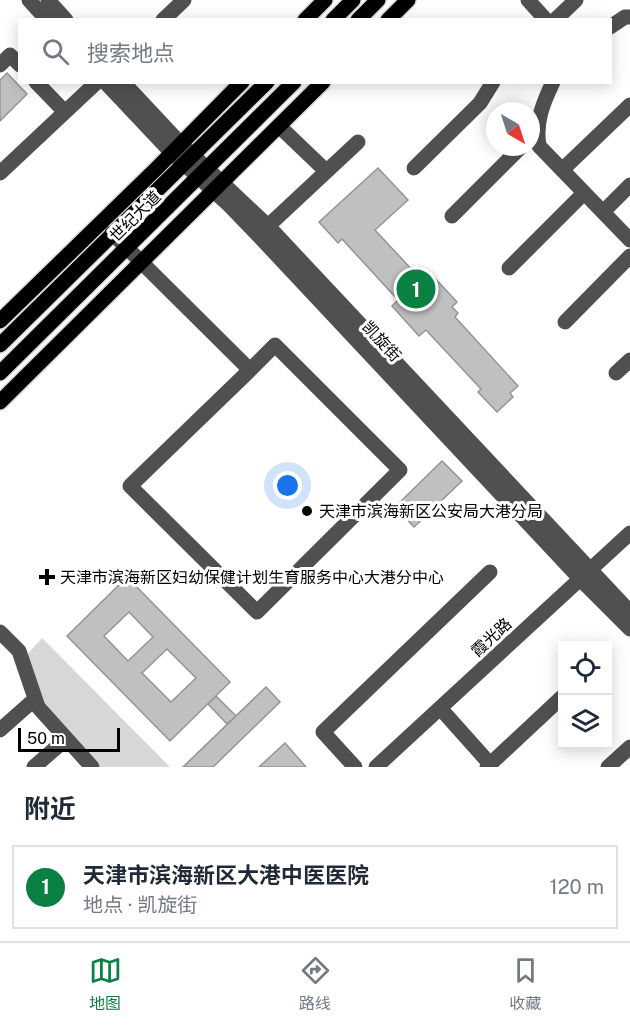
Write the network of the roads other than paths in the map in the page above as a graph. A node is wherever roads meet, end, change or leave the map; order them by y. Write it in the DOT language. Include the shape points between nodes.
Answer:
graph roads {
  1 [pos="29,0"];
  2 [pos="48,0"];
  3 [pos="184,0"];
  4 [pos="325,0"];
  5 [pos="353,0"];
  6 [pos="378,0"];
  7 [pos="408,0"];
  8 [pos="528,0"];
  9 [pos="576,0"];
  10 [pos="630,17"];
  11 [pos="45,18"];
  12 [pos="64,18"];
  13 [pos="165,18"];
  14 [pos="307,18"];
  15 [pos="335,18"];
  16 [pos="360,18"];
  17 [pos="389,18"];
  18 [pos="544,18"];
  19 [pos="557,18"];
  20 [pos="612,26"];
  21 [pos="18,63"];
  22 [pos="0,65"];
  23 [pos="38,84"];
  24 [pos="95,84"];
  25 [pos="107,84"];
  26 [pos="125,84"];
  27 [pos="240,84"];
  28 [pos="265,84"];
  29 [pos="292,84"];
  30 [pos="321,84"];
  31 [pos="492,84"];
  32 [pos="552,84"];
  33 [pos="630,105"];
  34 [pos="64,112"];
  35 [pos="540,112"];
  36 [pos="279,126"];
  37 [pos="358,142"];
  38 [pos="540,148"];
  39 [pos="182,154"];
  40 [pos="512,156"];
  41 [pos="414,168"];
  42 [pos="562,170"];
  43 [pos="326,171"];
  44 [pos="0,173"];
  45 [pos="203,173"];
  46 [pos="217,185"];
  47 [pos="630,185"];
  48 [pos="584,193"];
  49 [pos="603,212"];
  50 [pos="452,216"];
  51 [pos="268,226"];
  52 [pos="112,233"];
  53 [pos="630,240"];
  54 [pos="128,248"];
  55 [pos="630,256"];
  56 [pos="141,262"];
  57 [pos="509,268"];
  58 [pos="0,321"];
  59 [pos="565,322"];
  60 [pos="0,345"];
  61 [pos="630,360"];
  62 [pos="250,370"];
  63 [pos="0,373"];
  64 [pos="616,373"];
  65 [pos="0,402"];
  66 [pos="630,533"];
  67 [pos="630,547"];
  68 [pos="490,572"];
  69 [pos="589,578"];
  70 [pos="630,612"];
  71 [pos="630,629"];
  72 [pos="0,632"];
  73 [pos="35,699"];
  74 [pos="558,701"];
  75 [pos="443,712"];
  76 [pos="0,730"];
  77 [pos="66,739"];
  78 [pos="630,747"];
  79 [pos="489,765"];
  80 [pos="34,767"];
  81 [pos="92,767"];
  82 [pos="355,767"];
  83 [pos="376,767"];
  84 [pos="388,767"];
  85 [pos="608,767"];
  1 -- 11 [label="street"];
  2 -- 12 [label="street"];
  3 -- 13 [label="street"];
  4 -- 14 [label="main road"];
  5 -- 15 [label="main road"];
  6 -- 16 [label="main road"];
  7 -- 17 [label="main road"];
  8 -- 18 [label="street"];
  9 -- 19 [label="street"];
  10 -- 20 [label="street"];
  21 -- 22 [label="street" via="10,55"];
  23 -- 34 [label="street"];
  24 -- 34 [label="street"];
  25 -- 39 [label="street, 凯旋街"];
  26 -- 39 [label="street, 凯旋街"];
  27 -- 39 [label="main road"];
  28 -- 39 [label="main road, 世纪大道"];
  29 -- 45 [label="main road, 世纪大道"];
  30 -- 36 [label="main road"];
  31 -- 41 [label="street" via="480,103"];
  32 -- 35 [label="street"];
  33 -- 42 [label="street"];
  34 -- 44 [label="street"];
  36 -- 43 [label="street"];
  36 -- 46 [label="main road"];
  37 -- 43 [label="street"];
  38 -- 42 [label="street"];
  39 -- 45 [label="street, 凯旋街"];
  39 -- 52 [label="main road, 世纪大道"];
  39 -- 58 [label="main road"];
  40 -- 50 [label="street"];
  42 -- 48 [label="street"];
  43 -- 51 [label="street"];
  45 -- 46 [label="street, 凯旋街"];
  45 -- 54 [label="main road, 世纪大道"];
  46 -- 51 [label="street, 凯旋街"];
  46 -- 56 [label="main road"];
  46 -- 69 [label="street, 凯旋街" via="258,235"];
  47 -- 49 [label="street"];
  48 -- 49 [label="street"];
  48 -- 57 [label="street"];
  49 -- 53 [label="street"];
  51 -- 69 [label="street, 凯旋街"];
  52 -- 54 [label="street"];
  52 -- 60 [label="main road, 世纪大道"];
  54 -- 56 [label="street"];
  54 -- 63 [label="main road, 世纪大道"];
  55 -- 59 [label="street"];
  56 -- 62 [label="street"];
  56 -- 65 [label="main road"];
  61 -- 64 [label="street"];
  62 -- 62 [label="street" via="275,345 400,470 257,612 130,486"];
  66 -- 69 [label="street, 霞光路"];
  67 -- 69 [label="street, 霞光路"];
  68 -- 82 [label="street" via="322,732"];
  69 -- 70 [label="street, 凯旋街"];
  69 -- 71 [label="street, 凯旋街"];
  69 -- 75 [label="street, 霞光路"];
  72 -- 73 [label="street" via="19,651"];
  73 -- 76 [label="street"];
  73 -- 77 [label="street"];
  74 -- 79 [label="street"];
  75 -- 79 [label="street"];
  75 -- 83 [label="street, 霞光路"];
  75 -- 84 [label="street, 霞光路"];
  77 -- 80 [label="street"];
  77 -- 81 [label="street"];
  78 -- 85 [label="street"];
}
